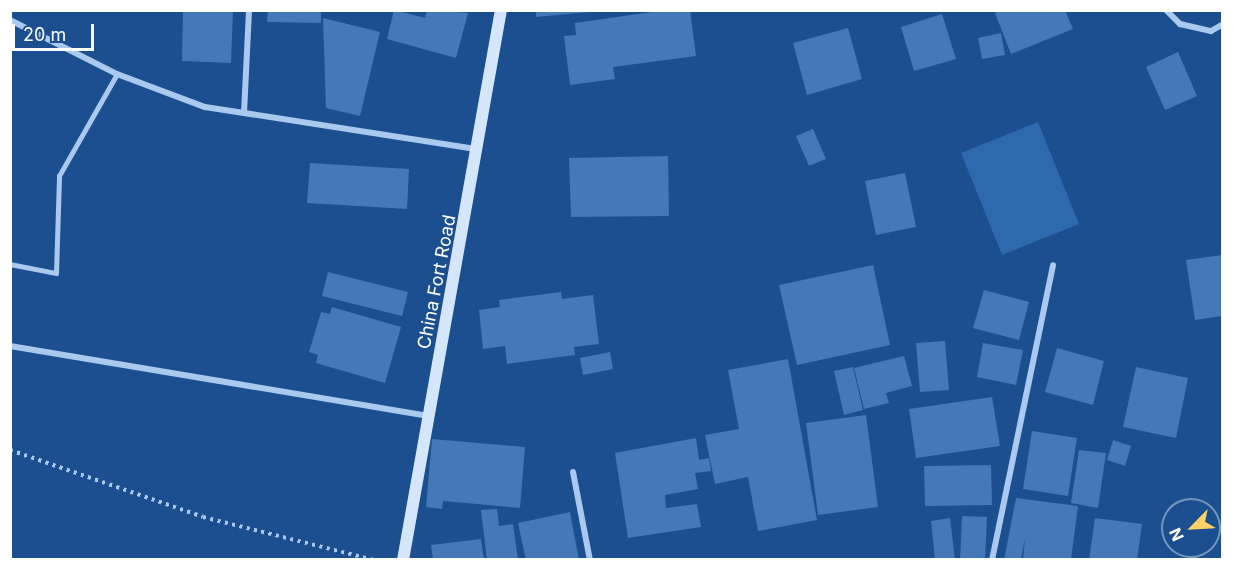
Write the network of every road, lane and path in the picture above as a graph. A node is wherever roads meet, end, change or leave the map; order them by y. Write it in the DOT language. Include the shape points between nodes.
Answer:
graph roads {
  1 [pos="249,10"];
  2 [pos="501,10"];
  3 [pos="1166,10"];
  4 [pos="10,20"];
  5 [pos="1222,26"];
  6 [pos="117,74"];
  7 [pos="244,113"];
  8 [pos="480,149"];
  9 [pos="10,264"];
  10 [pos="1053,265"];
  11 [pos="10,346"];
  12 [pos="430,416"];
  13 [pos="10,450"];
  14 [pos="573,472"];
  15 [pos="374,560"];
  16 [pos="403,560"];
  17 [pos="590,560"];
  18 [pos="992,560"];
  1 -- 7 [label="street"];
  2 -- 8 [label="street, China Fort Road"];
  3 -- 5 [label="street" via="1179,24 1210,31"];
  4 -- 6 [label="street"];
  6 -- 7 [label="street" via="205,107"];
  6 -- 9 [label="lane" via="59,176 56,273"];
  7 -- 8 [label="street"];
  8 -- 12 [label="street, China Fort Road"];
  10 -- 18 [label="street"];
  11 -- 12 [label="street"];
  12 -- 16 [label="street, China Fort Road"];
  13 -- 15 [label="path" via="203,517"];
  14 -- 17 [label="street"];
}
